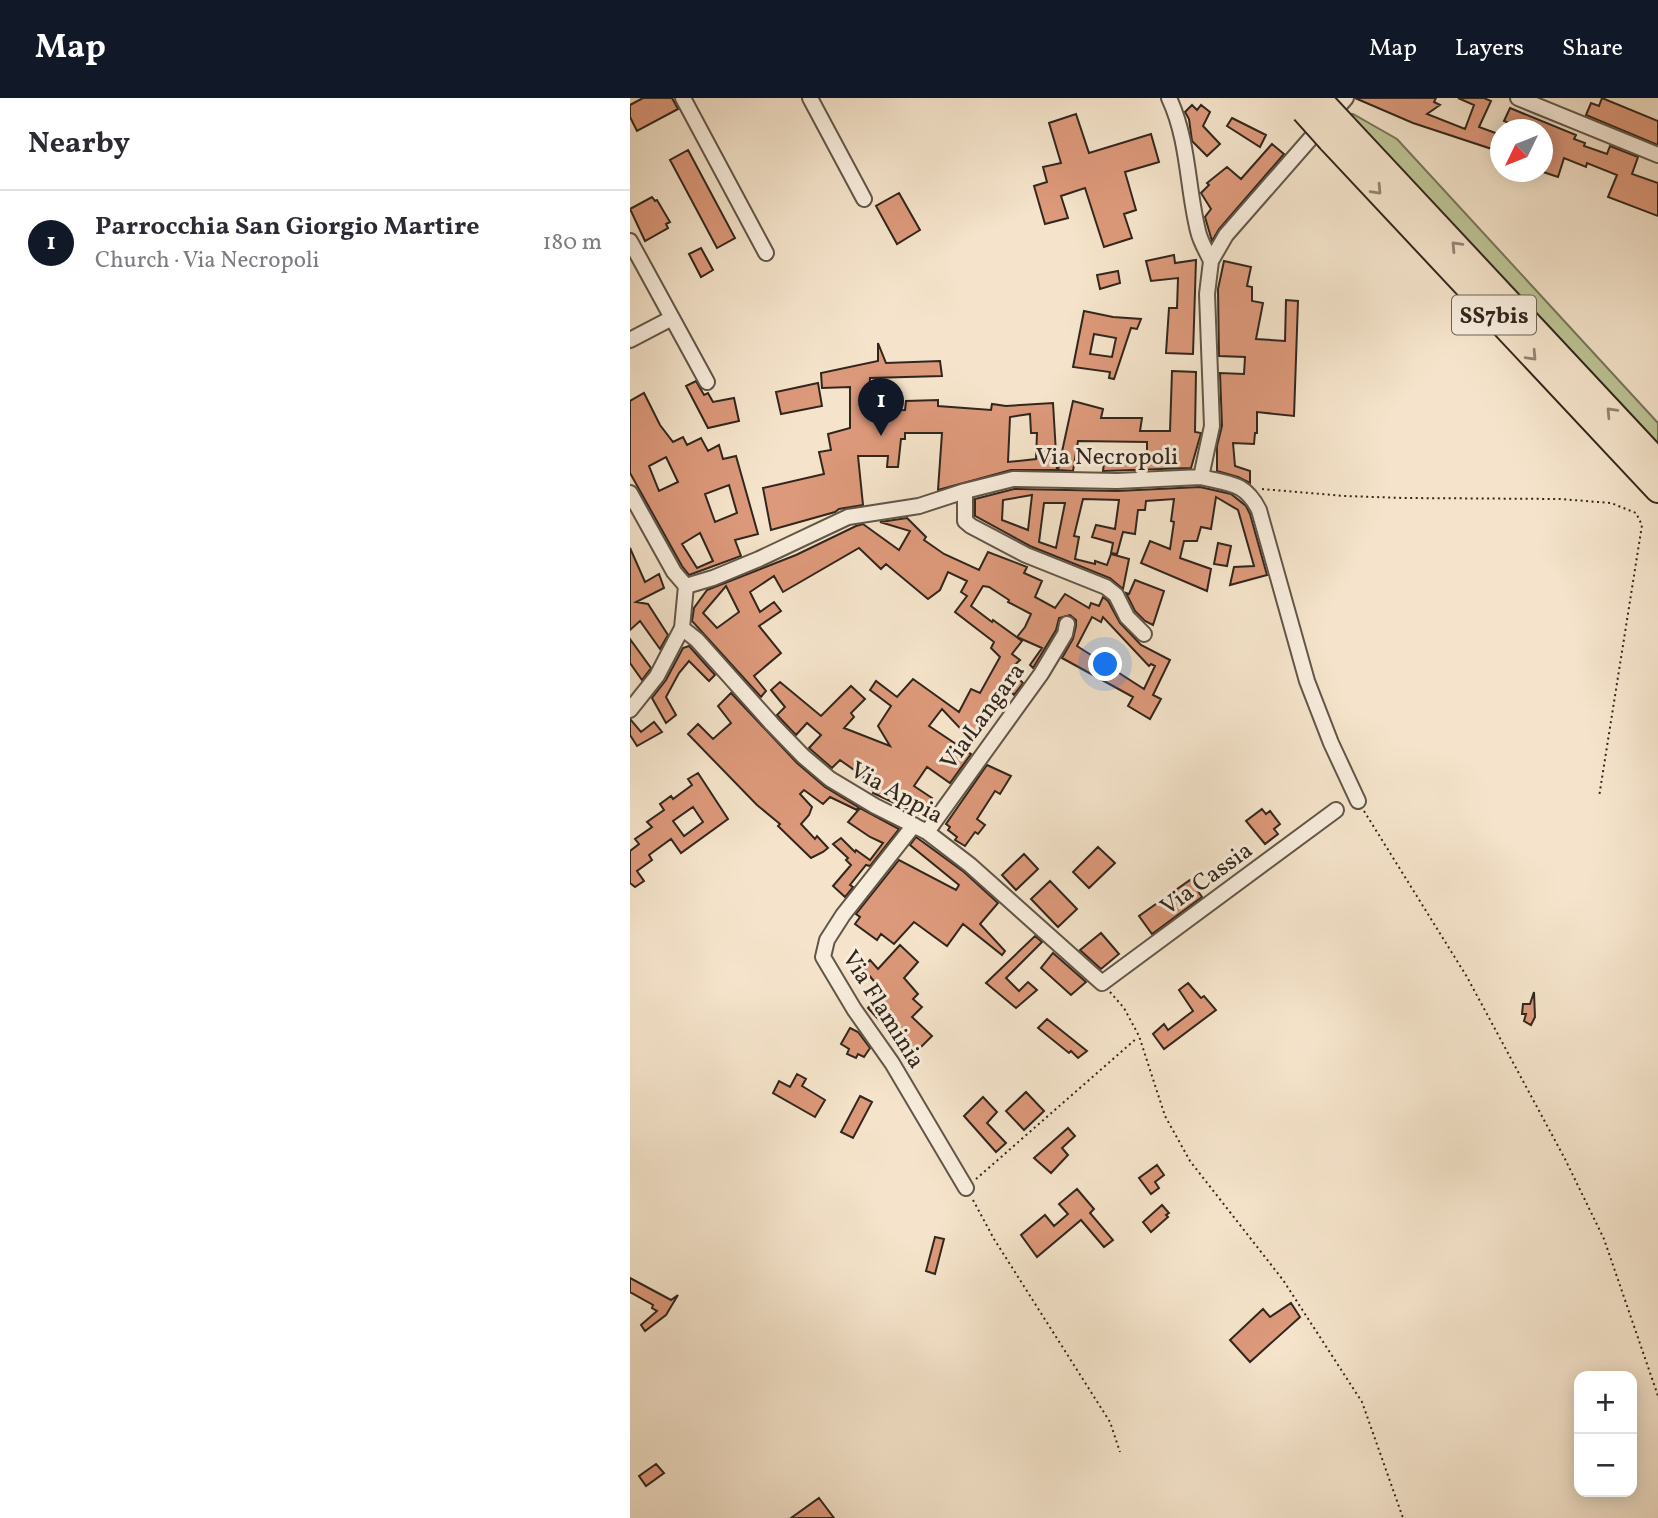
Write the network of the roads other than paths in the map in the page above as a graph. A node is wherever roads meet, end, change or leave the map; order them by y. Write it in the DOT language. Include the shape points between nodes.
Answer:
graph roads {
  1 [pos="683,98"];
  2 [pos="810,98"];
  3 [pos="1169,98"];
  4 [pos="1346,98"];
  5 [pos="1518,98"];
  6 [pos="1305,102"];
  7 [pos="1337,133"];
  8 [pos="1658,155"];
  9 [pos="864,199"];
  10 [pos="630,241"];
  11 [pos="766,253"];
  12 [pos="1211,261"];
  13 [pos="672,318"];
  14 [pos="630,340"];
  15 [pos="707,382"];
  16 [pos="1658,462"];
  17 [pos="1201,477"];
  18 [pos="1658,490"];
  19 [pos="965,491"];
  20 [pos="630,493"];
  21 [pos="687,586"];
  22 [pos="1067,624"];
  23 [pos="682,628"];
  24 [pos="1144,634"];
  25 [pos="630,710"];
  26 [pos="1358,801"];
  27 [pos="1336,810"];
  28 [pos="920,829"];
  29 [pos="1102,983"];
  30 [pos="966,1188"];
  1 -- 11 [label="street"];
  2 -- 9 [label="street"];
  3 -- 12 [label="street" via="1189,167 1198,233"];
  4 -- 12 [label="street, Via Necropoli" via="1226,235"];
  5 -- 8 [label="street"];
  6 -- 7 [label="highway, SS7bis, bridge"];
  16 -- 7 [label="highway, SS7bis, one-way"];
  7 -- 18 [label="highway, SS7bis, one-way"];
  10 -- 13 [label="street"];
  12 -- 17 [label="street, Via Necropoli" via="1207,294 1212,426"];
  13 -- 14 [label="street"];
  13 -- 15 [label="street"];
  17 -- 19 [label="street, Via Necropoli" via="1013,479"];
  17 -- 26 [label="street" via="1244,487 1259,510 1307,681"];
  19 -- 21 [label="street, Via Necropoli" via="919,506 848,517 759,559"];
  19 -- 24 [label="street" via="965,522 1026,555 1105,587"];
  20 -- 21 [label="street" via="674,572"];
  21 -- 23 [label="street"];
  22 -- 28 [label="street, Via Langara" via="1041,674"];
  23 -- 25 [label="street" via="657,676"];
  23 -- 28 [label="street, Via Appia" via="830,779"];
  27 -- 29 [label="street, Via Cassia"];
  28 -- 29 [label="street, Via Appia" via="970,865"];
  28 -- 30 [label="street, Via Flaminia" via="843,915 827,940 823,957"];
}
